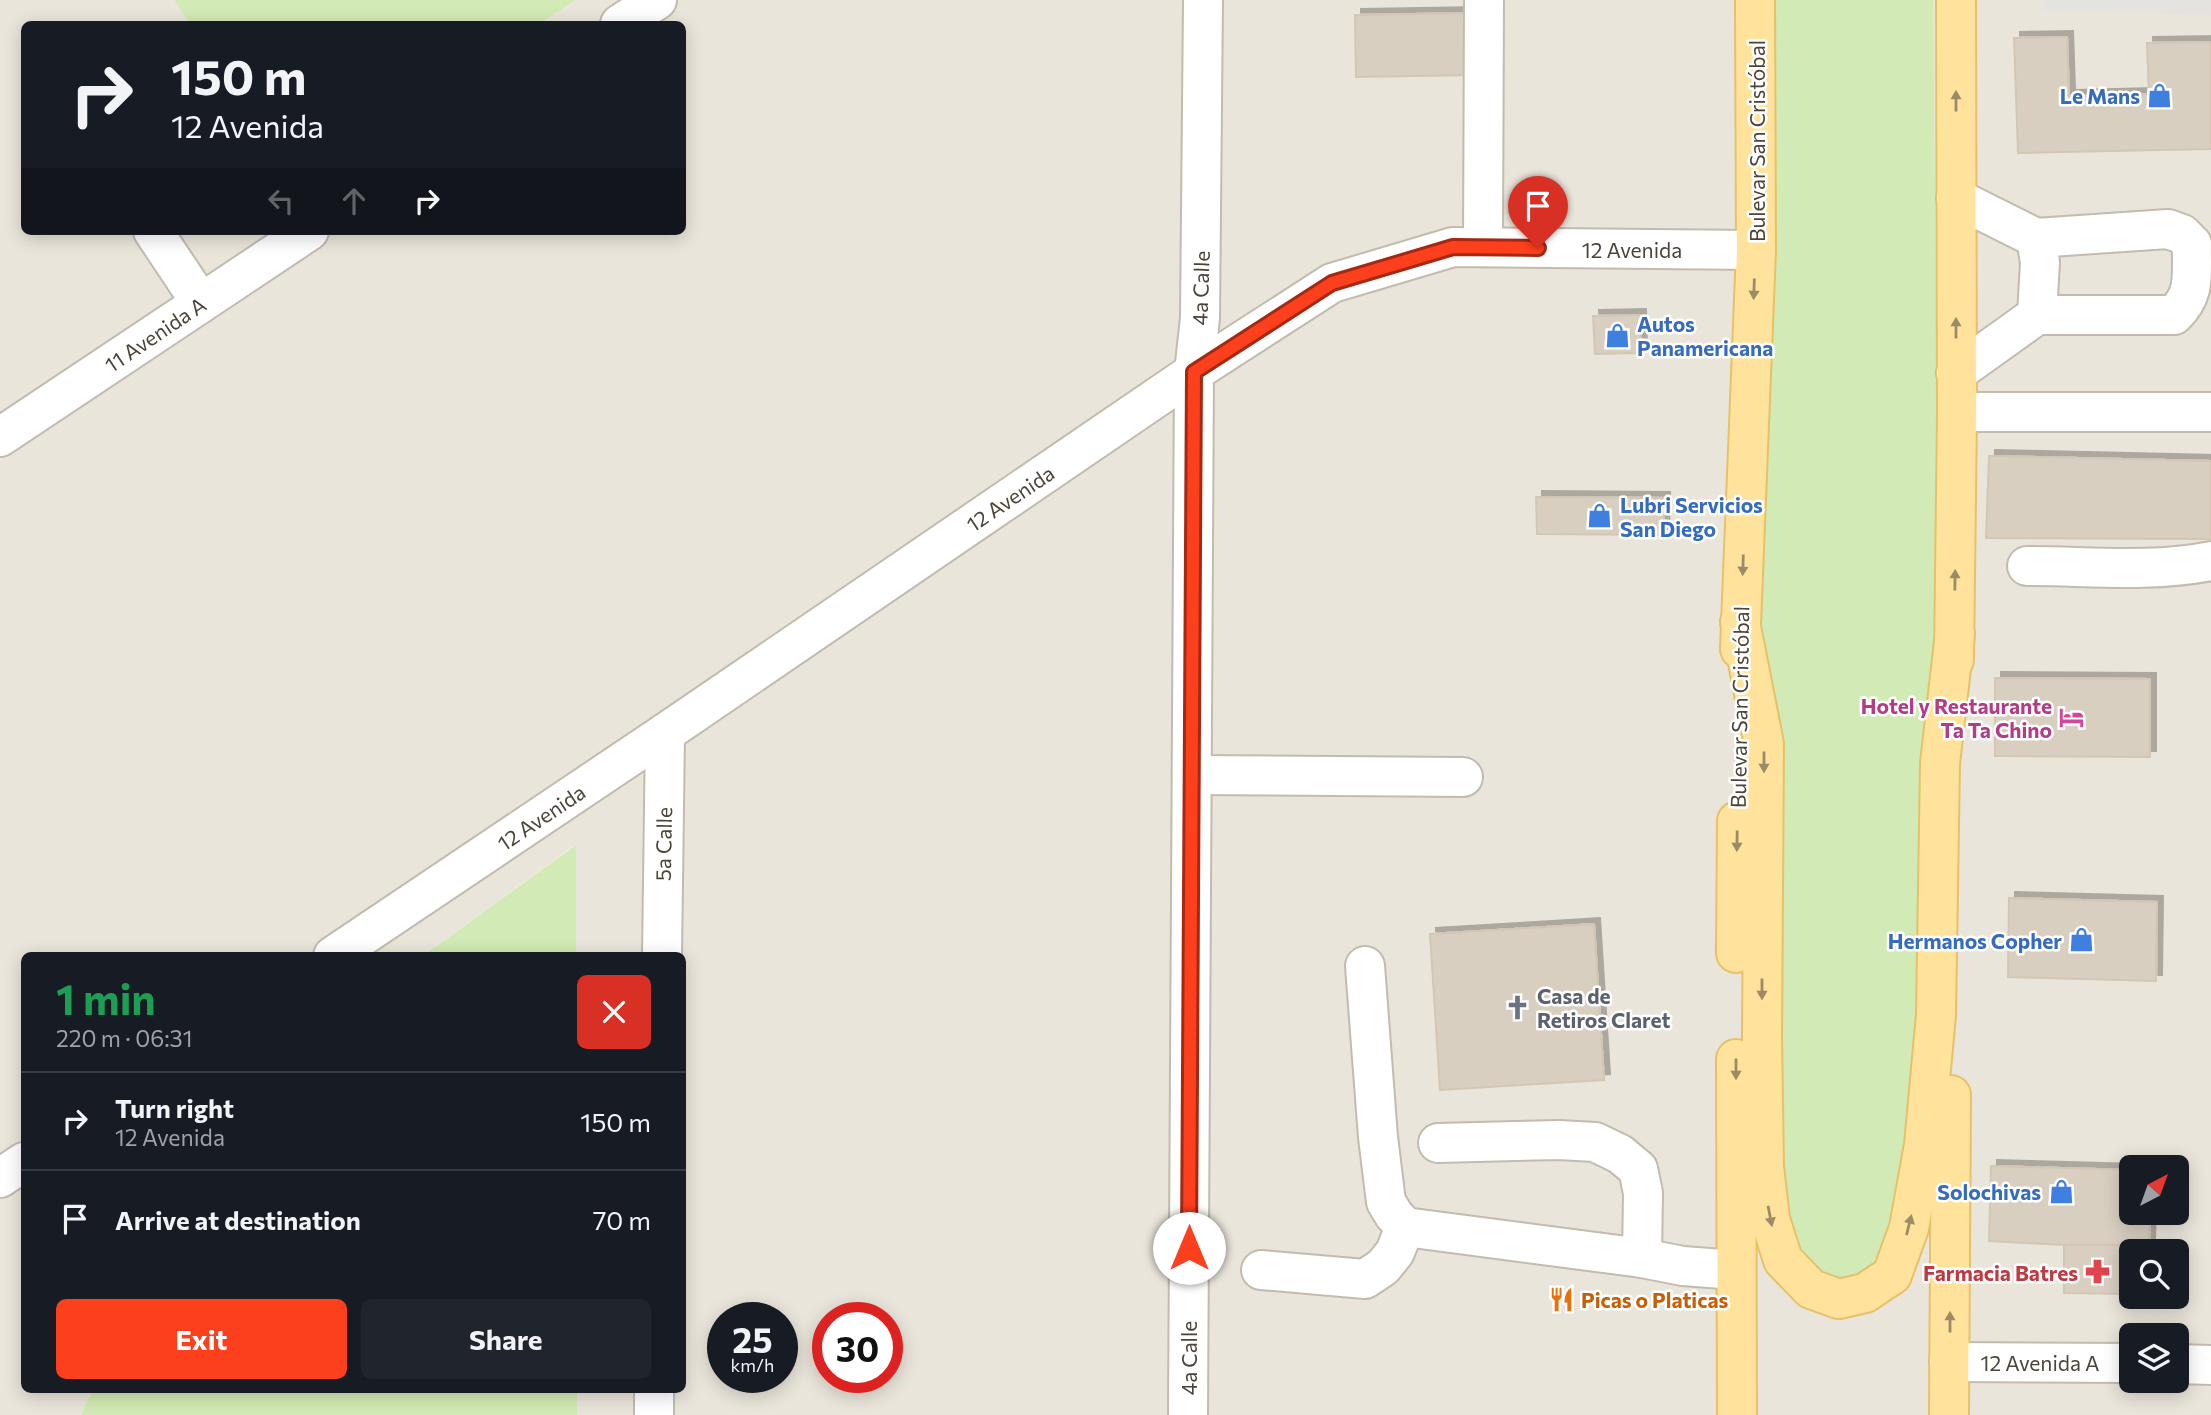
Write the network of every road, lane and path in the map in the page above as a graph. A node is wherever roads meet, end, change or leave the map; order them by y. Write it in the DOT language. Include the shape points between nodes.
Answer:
graph roads {
  1 [pos="657,0"];
  2 [pos="1203,0"];
  3 [pos="1484,0"];
  4 [pos="1755,0"];
  5 [pos="1956,0"];
  6 [pos="625,21"];
  7 [pos="1956,198"];
  8 [pos="156,235"];
  9 [pos="303,235"];
  10 [pos="2036,238"];
  11 [pos="1483,247"];
  12 [pos="1756,250"];
  13 [pos="201,303"];
  14 [pos="2037,315"];
  15 [pos="1194,372"];
  16 [pos="1956,373"];
  17 [pos="1957,412"];
  18 [pos="2211,412"];
  19 [pos="0,437"];
  20 [pos="2211,561"];
  21 [pos="2027,566"];
  22 [pos="1740,622"];
  23 [pos="1955,634"];
  24 [pos="665,733"];
  25 [pos="1192,775"];
  26 [pos="1463,777"];
  27 [pos="339,952"];
  28 [pos="662,952"];
  29 [pos="1365,966"];
  30 [pos="1438,1143"];
  31 [pos="21,1164"];
  32 [pos="0,1178"];
  33 [pos="1405,1227"];
  34 [pos="1642,1258"];
  35 [pos="1261,1270"];
  36 [pos="1736,1270"];
  37 [pos="1949,1362"];
  38 [pos="2119,1363"];
  39 [pos="2189,1364"];
  40 [pos="2211,1365"];
  41 [pos="654,1393"];
  42 [pos="654,1415"];
  43 [pos="1188,1415"];
  44 [pos="1737,1415"];
  45 [pos="1949,1415"];
  1 -- 6 [label="street"];
  2 -- 15 [label="street, 4a Calle" via="1200,318"];
  3 -- 11 [label="street"];
  4 -- 12 [label="main road, Bulevar San Cristóbal"];
  7 -- 5 [label="main road, one-way"];
  7 -- 10 [label="street"];
  16 -- 7 [label="main road, one-way"];
  8 -- 13 [label="street"];
  9 -- 13 [label="street, 11 Avenida A"];
  10 -- 14 [label="street" via="2040,262"];
  10 -- 14 [label="street" via="2168,229 2192,244 2190,293 2174,315"];
  11 -- 12 [label="street, 12 Avenida"];
  11 -- 15 [label="street, 12 Avenida" via="1453,247 1332,283"];
  12 -- 22 [label="main road, Bulevar San Cristóbal, one-way"];
  13 -- 19 [label="street, 11 Avenida A"];
  14 -- 16 [label="street"];
  15 -- 24 [label="street, 12 Avenida"];
  15 -- 25 [label="street, 4a Calle"];
  16 -- 17 [label="main road"];
  17 -- 18 [label="street"];
  23 -- 17 [label="main road, one-way"];
  20 -- 21 [label="street" via="2141,567"];
  22 -- 23 [label="main road, one-way" via="1764,744 1763,1142 1770,1219 1783,1260 1811,1289 1839,1299 1865,1293 1892,1275 1909,1228 1924,1145 1936,1015 1940,763"];
  22 -- 36 [label="main road, Bulevar San Cristóbal, one-way"];
  37 -- 23 [label="main road, one-way"];
  24 -- 27 [label="street, 12 Avenida"];
  24 -- 28 [label="street, 5a Calle"];
  25 -- 26 [label="street"];
  25 -- 43 [label="street, 4a Calle"];
  29 -- 33 [label="street" via="1386,1202"];
  30 -- 34 [label="street" via="1595,1142 1620,1154 1638,1169 1643,1193"];
  31 -- 32 [label="street"];
  33 -- 34 [label="street"];
  33 -- 35 [label="street" via="1395,1252 1365,1279"];
  34 -- 36 [label="street"];
  36 -- 44 [label="main road, Bulevar San Cristóbal"];
  37 -- 38 [label="street, 12 Avenida A"];
  37 -- 45 [label="main road"];
  39 -- 40 [label="street"];
  41 -- 42 [label="street"];
}
